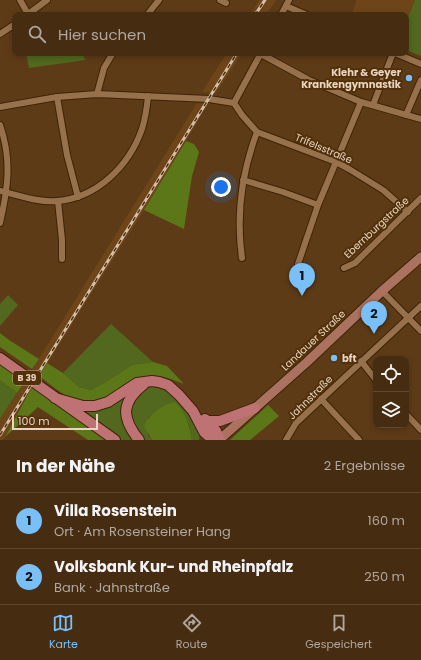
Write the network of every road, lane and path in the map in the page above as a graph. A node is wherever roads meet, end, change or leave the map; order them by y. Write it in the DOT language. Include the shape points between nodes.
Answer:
graph roads {
  1 [pos="20,0"];
  2 [pos="47,0"];
  3 [pos="160,0"];
  4 [pos="287,3"];
  5 [pos="26,12"];
  6 [pos="31,12"];
  7 [pos="150,12"];
  8 [pos="282,12"];
  9 [pos="302,12"];
  10 [pos="12,26"];
  11 [pos="0,34"];
  12 [pos="111,56"];
  13 [pos="260,56"];
  14 [pos="265,56"];
  15 [pos="393,56"];
  16 [pos="401,56"];
  17 [pos="421,64"];
  18 [pos="421,80"];
  19 [pos="97,94"];
  20 [pos="148,96"];
  21 [pos="57,98"];
  22 [pos="361,102"];
  23 [pos="234,103"];
  24 [pos="373,105"];
  25 [pos="0,107"];
  26 [pos="406,115"];
  27 [pos="421,119"];
  28 [pos="0,125"];
  29 [pos="257,132"];
  30 [pos="336,162"];
  31 [pos="243,180"];
  32 [pos="3,192"];
  33 [pos="78,197"];
  34 [pos="421,198"];
  35 [pos="58,201"];
  36 [pos="318,205"];
  37 [pos="408,212"];
  38 [pos="0,223"];
  39 [pos="421,257"];
  40 [pos="242,258"];
  41 [pos="62,259"];
  42 [pos="298,264"];
  43 [pos="344,268"];
  44 [pos="382,291"];
  45 [pos="421,306"];
  46 [pos="409,318"];
  47 [pos="421,331"];
  48 [pos="0,358"];
  49 [pos="361,361"];
  50 [pos="373,376"];
  51 [pos="148,381"];
  52 [pos="54,398"];
  53 [pos="321,399"];
  54 [pos="255,408"];
  55 [pos="193,411"];
  56 [pos="409,417"];
  57 [pos="209,421"];
  58 [pos="421,430"];
  59 [pos="204,436"];
  60 [pos="115,440"];
  61 [pos="139,440"];
  62 [pos="213,440"];
  63 [pos="220,440"];
  64 [pos="286,440"];
  65 [pos="359,440"];
  1 -- 5 [label="street"];
  2 -- 6 [label="street"];
  3 -- 7 [label="street"];
  4 -- 8 [label="street"];
  4 -- 9 [label="street"];
  10 -- 11 [label="street"];
  12 -- 19 [label="street" via="104,68"];
  13 -- 23 [label="street"];
  14 -- 22 [label="street" via="309,80"];
  15 -- 24 [label="street"];
  16 -- 17 [label="street"];
  18 -- 26 [label="street"];
  19 -- 20 [label="street"];
  19 -- 21 [label="street"];
  20 -- 23 [label="street"];
  20 -- 33 [label="street" via="137,140 116,172 101,185"];
  21 -- 25 [label="street"];
  21 -- 33 [label="street" via="66,155"];
  22 -- 24 [label="street"];
  22 -- 30 [label="street"];
  23 -- 29 [label="street, Trifelsstraße"];
  24 -- 26 [label="street"];
  26 -- 27 [label="street"];
  28 -- 32 [label="street" via="8,154"];
  29 -- 30 [label="street, Trifelsstraße"];
  29 -- 31 [label="street" via="249,152"];
  30 -- 36 [label="street"];
  30 -- 37 [label="street, Trifelsstraße" via="383,190"];
  31 -- 36 [label="street"];
  31 -- 40 [label="street" via="240,217"];
  32 -- 35 [label="street" via="42,201"];
  32 -- 38 [label="street"];
  33 -- 35 [label="street"];
  34 -- 37 [label="street, Ebernburgstraße"];
  35 -- 41 [label="street"];
  36 -- 42 [label="street"];
  37 -- 43 [label="street, Ebernburgstraße" via="355,263"];
  39 -- 44 [label="main road, Landauer Straße"];
  44 -- 46 [label="street"];
  44 -- 54 [label="main road, Landauer Straße"];
  45 -- 46 [label="street, Jahnstraße"];
  46 -- 47 [label="street"];
  46 -- 49 [label="street, Jahnstraße"];
  48 -- 52 [label="main road, B 39"];
  49 -- 50 [label="street"];
  49 -- 53 [label="street, Jahnstraße"];
  51 -- 52 [label="main road" via="137,383 108,402 95,406 83,406"];
  51 -- 55 [label="main road" via="168,385"];
  51 -- 61 [label="main road" via="130,396 126,413 129,425"];
  52 -- 60 [label="main road, B 39"];
  53 -- 64 [label="street, Jahnstraße" via="296,423"];
  53 -- 65 [label="street"];
  54 -- 57 [label="main road" via="220,422"];
  54 -- 63 [label="main road, Landauer Straße"];
  55 -- 57 [label="main road"];
  55 -- 59 [label="main road"];
  56 -- 58 [label="street"];
  57 -- 63 [label="main road"];
  59 -- 62 [label="main road"];
}
